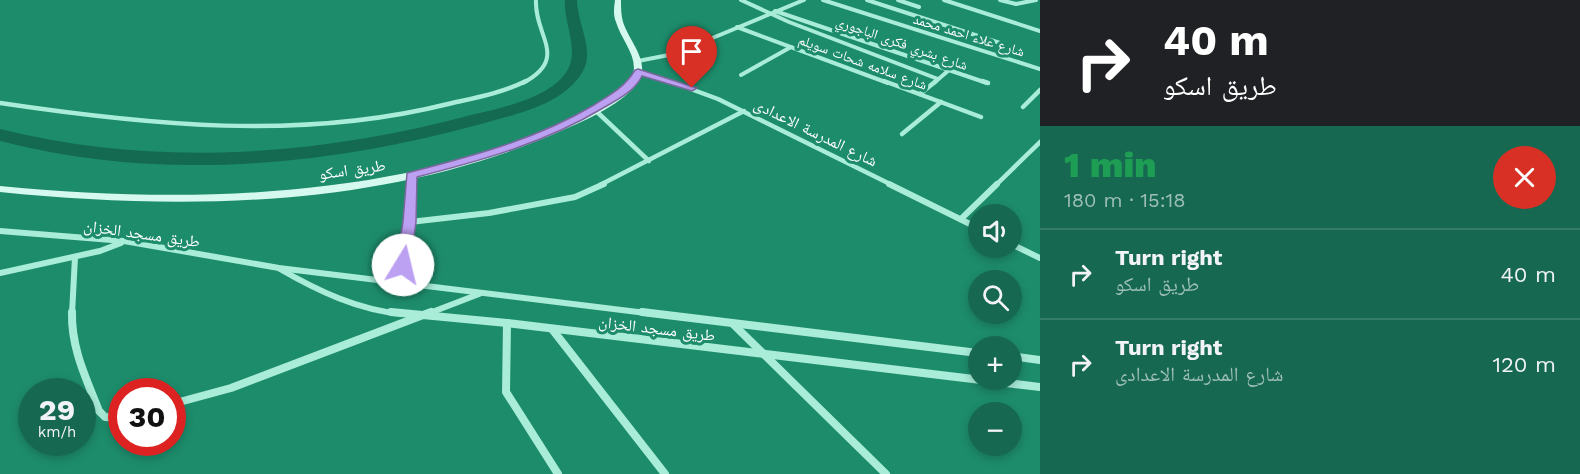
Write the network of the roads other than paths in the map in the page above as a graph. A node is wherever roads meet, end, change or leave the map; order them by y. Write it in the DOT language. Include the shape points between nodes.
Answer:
graph roads {
  1 [pos="536,0"];
  2 [pos="618,0"];
  3 [pos="741,0"];
  4 [pos="804,0"];
  5 [pos="823,0"];
  6 [pos="867,0"];
  7 [pos="898,0"];
  8 [pos="945,0"];
  9 [pos="1000,0"];
  10 [pos="1036,0"];
  11 [pos="1029,2"];
  12 [pos="1040,4"];
  13 [pos="919,7"];
  14 [pos="775,11"];
  15 [pos="768,14"];
  16 [pos="737,27"];
  17 [pos="1040,31"];
  18 [pos="1003,44"];
  19 [pos="791,47"];
  20 [pos="638,67"];
  21 [pos="1040,69"];
  22 [pos="949,70"];
  23 [pos="741,75"];
  24 [pos="938,79"];
  25 [pos="988,83"];
  26 [pos="1040,90"];
  27 [pos="920,94"];
  28 [pos="941,102"];
  29 [pos="0,103"];
  30 [pos="1023,107"];
  31 [pos="596,110"];
  32 [pos="744,111"];
  33 [pos="981,117"];
  34 [pos="902,134"];
  35 [pos="1040,142"];
  36 [pos="649,161"];
  37 [pos="411,175"];
  38 [pos="0,189"];
  39 [pos="961,219"];
  40 [pos="410,222"];
  41 [pos="968,223"];
  42 [pos="0,231"];
  43 [pos="124,241"];
  44 [pos="1022,249"];
  45 [pos="75,257"];
  46 [pos="1040,258"];
  47 [pos="279,268"];
  48 [pos="0,273"];
  49 [pos="400,283"];
  50 [pos="481,293"];
  51 [pos="424,315"];
  52 [pos="507,323"];
  53 [pos="733,324"];
  54 [pos="552,329"];
  55 [pos="968,352"];
  56 [pos="763,354"];
  57 [pos="1022,358"];
  58 [pos="1040,360"];
  59 [pos="1040,387"];
  60 [pos="186,400"];
  61 [pos="108,417"];
  62 [pos="558,474"];
  63 [pos="665,474"];
  64 [pos="886,474"];
  1 -- 29 [label="street" via="537,22 546,38 549,59 534,76 469,100 402,114 298,126 216,127"];
  2 -- 20 [label="street" via="618,25"];
  3 -- 15 [label="street"];
  4 -- 14 [label="street"];
  5 -- 21 [label="street, شارع علاء احمد محمد"];
  6 -- 18 [label="street"];
  7 -- 13 [label="street"];
  8 -- 17 [label="street"];
  9 -- 11 [label="street"];
  10 -- 11 [label="street"];
  11 -- 12 [label="street"];
  14 -- 15 [label="street"];
  14 -- 22 [label="street, شارع بشري فكرى الباجوري"];
  15 -- 16 [label="street"];
  15 -- 24 [label="street"];
  16 -- 19 [label="street, شارع سلامه شحات سويلم"];
  16 -- 20 [label="street"];
  19 -- 23 [label="street"];
  19 -- 27 [label="street, شارع سلامه شحات سويلم"];
  20 -- 31 [label="street, طريق اسكو" via="629,87"];
  20 -- 32 [label="street, شارع المدرسة الاعدادى"];
  22 -- 24 [label="street"];
  22 -- 25 [label="street, شارع بشري فكرى الباجوري"];
  24 -- 27 [label="street"];
  26 -- 30 [label="street"];
  27 -- 28 [label="street, شارع سلامه شحات سويلم"];
  28 -- 33 [label="street, شارع سلامه شحات سويلم"];
  28 -- 34 [label="street"];
  31 -- 36 [label="street"];
  31 -- 37 [label="street, طريق اسكو" via="506,150"];
  32 -- 36 [label="street"];
  32 -- 39 [label="street, شارع المدرسة الاعدادى"];
  35 -- 39 [label="street"];
  36 -- 40 [label="street" via="575,198"];
  37 -- 38 [label="street, طريق اسكو" via="309,190 203,197 123,198"];
  37 -- 40 [label="street"];
  39 -- 41 [label="street, شارع المدرسة الاعدادى"];
  40 -- 49 [label="street"];
  42 -- 43 [label="street, طريق مسجد الخزان"];
  43 -- 45 [label="street"];
  43 -- 47 [label="street, طريق مسجد الخزان"];
  44 -- 46 [label="street"];
  45 -- 48 [label="street"];
  45 -- 61 [label="street" via="71,310 77,358 99,411"];
  47 -- 49 [label="street, طريق مسجد الخزان"];
  47 -- 51 [label="street, طريق مسجد الخزان" via="317,291 341,300"];
  49 -- 50 [label="street, طريق مسجد الخزان"];
  50 -- 51 [label="street"];
  50 -- 53 [label="street, طريق مسجد الخزان"];
  51 -- 52 [label="street, طريق مسجد الخزان"];
  51 -- 60 [label="street" via="231,388"];
  52 -- 54 [label="street, طريق مسجد الخزان"];
  52 -- 62 [label="street" via="506,392"];
  53 -- 55 [label="street, طريق مسجد الخزان"];
  53 -- 56 [label="street"];
  54 -- 56 [label="street, طريق مسجد الخزان"];
  54 -- 63 [label="street"];
  56 -- 59 [label="street, طريق مسجد الخزان"];
  56 -- 64 [label="street"];
  57 -- 58 [label="street"];
}
